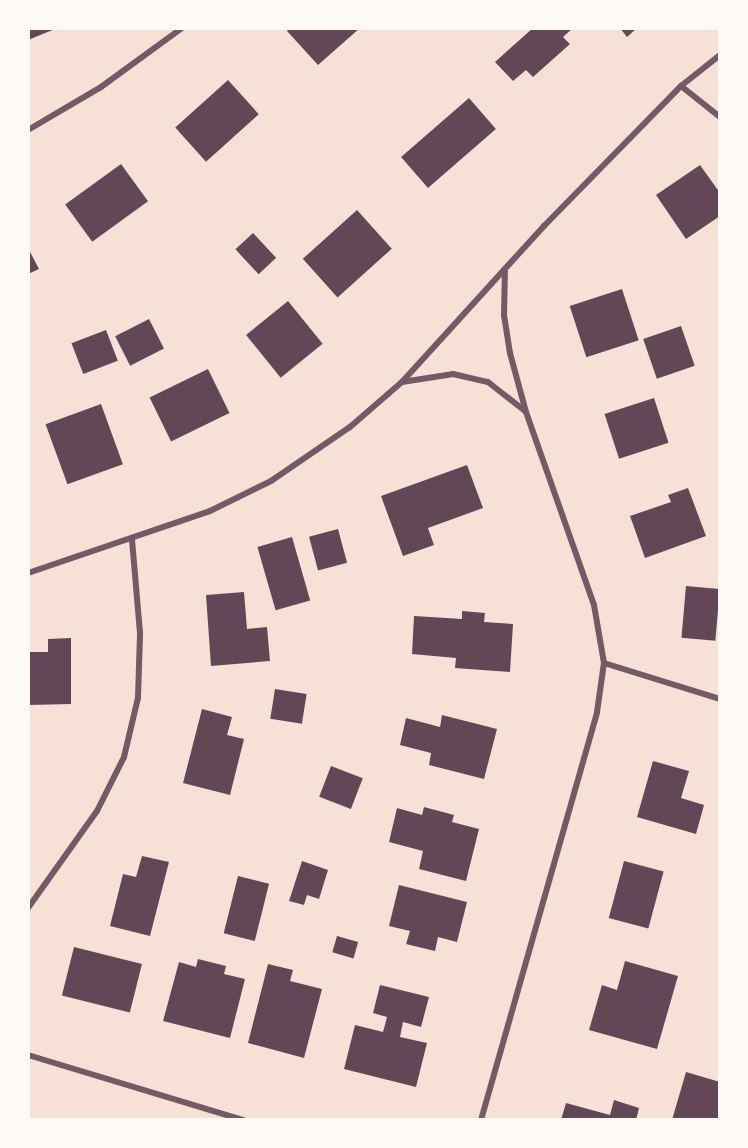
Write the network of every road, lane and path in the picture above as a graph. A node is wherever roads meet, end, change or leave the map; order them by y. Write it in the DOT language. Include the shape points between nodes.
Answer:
graph roads {
  1 [pos="182,28"];
  2 [pos="720,54"];
  3 [pos="681,86"];
  4 [pos="720,117"];
  5 [pos="28,130"];
  6 [pos="505,268"];
  7 [pos="402,382"];
  8 [pos="526,412"];
  9 [pos="132,540"];
  10 [pos="28,573"];
  11 [pos="604,663"];
  12 [pos="720,699"];
  13 [pos="28,908"];
  14 [pos="28,1054"];
  15 [pos="243,1119"];
  16 [pos="481,1119"];
  1 -- 5 [label="street" via="101,87"];
  2 -- 3 [label="street"];
  3 -- 4 [label="street"];
  3 -- 6 [label="street"];
  6 -- 7 [label="street"];
  6 -- 8 [label="street" via="504,315"];
  7 -- 8 [label="street" via="453,374 488,382"];
  7 -- 9 [label="street" via="350,427 271,481 210,511"];
  8 -- 11 [label="street" via="594,605"];
  9 -- 10 [label="street"];
  9 -- 13 [label="street" via="140,633 138,698 124,757 97,811"];
  11 -- 12 [label="street"];
  11 -- 16 [label="street" via="597,712"];
  14 -- 15 [label="street"];
}
